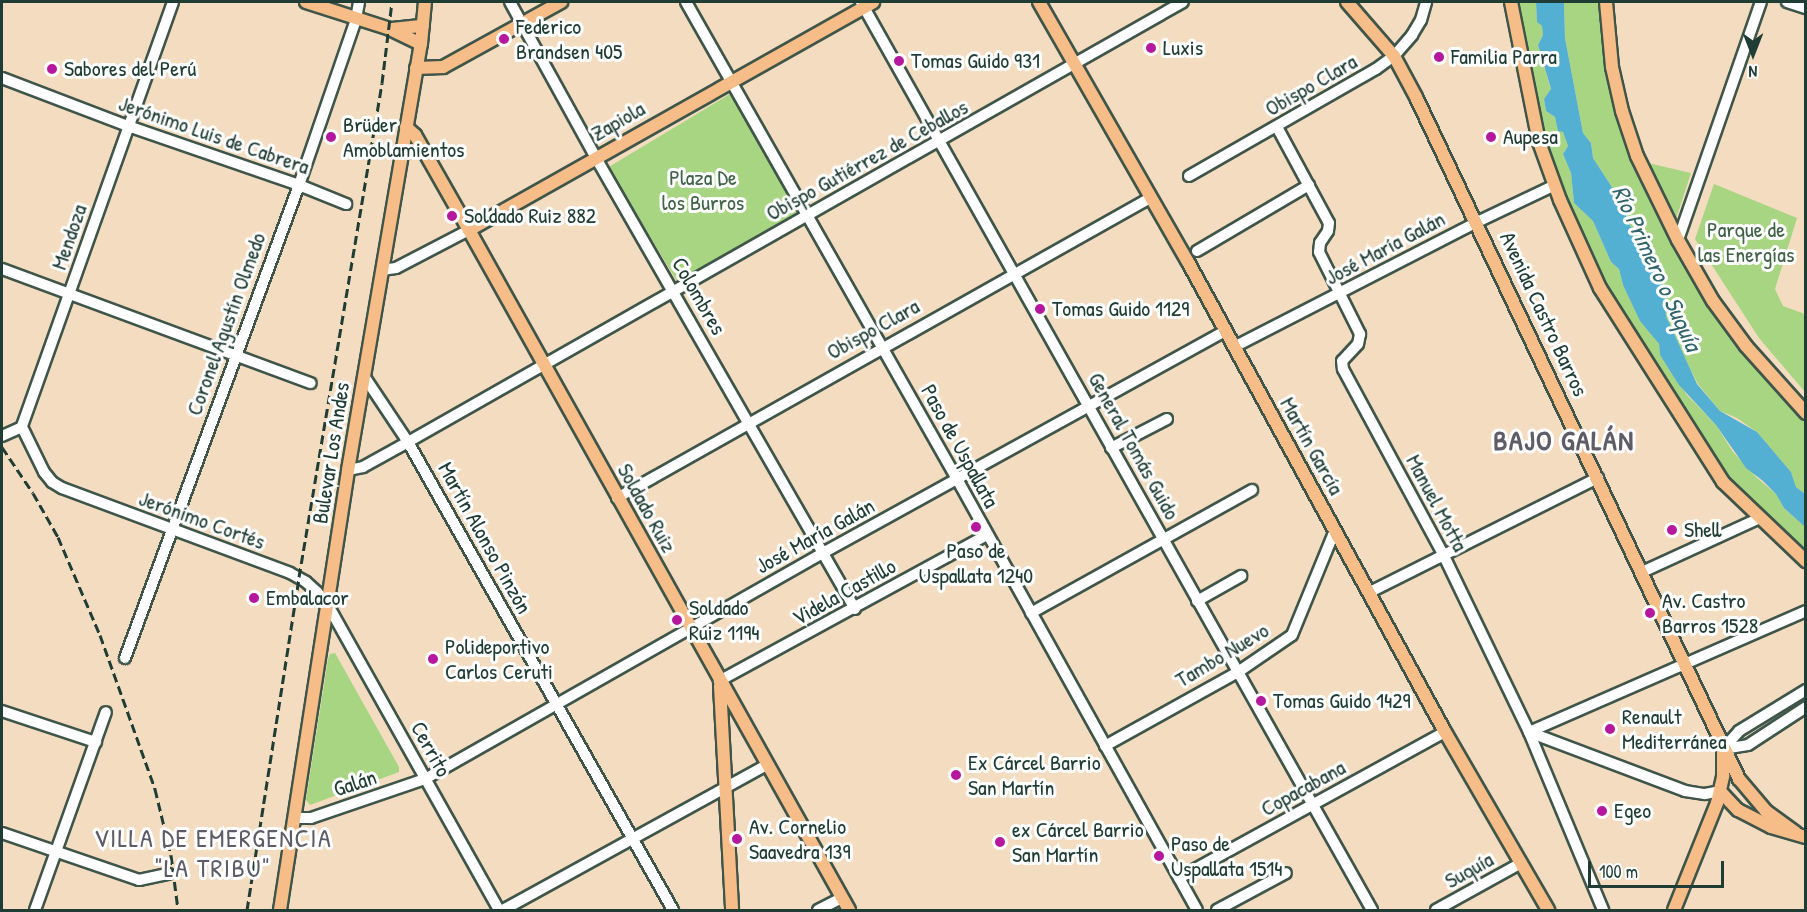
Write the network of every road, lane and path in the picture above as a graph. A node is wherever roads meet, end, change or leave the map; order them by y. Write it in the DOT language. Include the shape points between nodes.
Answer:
graph roads {
  1 [pos="173,2"];
  2 [pos="306,2"];
  3 [pos="359,2"];
  4 [pos="425,2"];
  5 [pos="510,2"];
  6 [pos="561,2"];
  7 [pos="686,2"];
  8 [pos="1039,2"];
  9 [pos="1183,2"];
  10 [pos="1347,2"];
  11 [pos="1426,2"];
  12 [pos="1511,2"];
  13 [pos="1606,2"];
  14 [pos="1761,2"];
  15 [pos="1787,2"];
  16 [pos="866,3"];
  17 [pos="1806,8"];
  18 [pos="356,19"];
  19 [pos="523,25"];
  20 [pos="423,26"];
  21 [pos="390,29"];
  22 [pos="421,44"];
  23 [pos="1394,57"];
  24 [pos="1076,63"];
  25 [pos="416,68"];
  26 [pos="2,78"];
  27 [pos="731,81"];
  28 [pos="128,126"];
  29 [pos="406,127"];
  30 [pos="1277,127"];
  31 [pos="940,141"];
  32 [pos="596,158"];
  33 [pos="1189,176"];
  34 [pos="299,185"];
  35 [pos="1309,185"];
  36 [pos="1555,186"];
  37 [pos="1150,198"];
  38 [pos="346,204"];
  39 [pos="808,215"];
  40 [pos="1477,222"];
  41 [pos="469,230"];
  42 [pos="1678,240"];
  43 [pos="1197,251"];
  44 [pos="2,269"];
  45 [pos="382,270"];
  46 [pos="1015,272"];
  47 [pos="674,291"];
  48 [pos="1341,294"];
  49 [pos="69,296"];
  50 [pos="1225,331"];
  51 [pos="881,347"];
  52 [pos="1234,347"];
  53 [pos="234,356"];
  54 [pos="544,365"];
  55 [pos="364,376"];
  56 [pos="311,383"];
  57 [pos="1090,408"];
  58 [pos="1806,413"];
  59 [pos="1167,419"];
  60 [pos="748,422"];
  61 [pos="22,427"];
  62 [pos="2,436"];
  63 [pos="408,441"];
  64 [pos="1112,448"];
  65 [pos="348,470"];
  66 [pos="1598,478"];
  67 [pos="957,479"];
  68 [pos="1252,490"];
  69 [pos="617,498"];
  70 [pos="1760,518"];
  71 [pos="172,530"];
  72 [pos="1335,530"];
  73 [pos="987,535"];
  74 [pos="1162,539"];
  75 [pos="821,555"];
  76 [pos="1443,555"];
  77 [pos="1806,561"];
  78 [pos="1642,572"];
  79 [pos="1241,576"];
  80 [pos="1370,592"];
  81 [pos="1197,601"];
  82 [pos="329,607"];
  83 [pos="855,609"];
  84 [pos="1806,611"];
  85 [pos="1031,613"];
  86 [pos="690,629"];
  87 [pos="125,658"];
  88 [pos="1684,663"];
  89 [pos="1238,672"];
  90 [pos="719,681"];
  91 [pos="1806,690"];
  92 [pos="557,705"];
  93 [pos="1806,707"];
  94 [pos="2,711"];
  95 [pos="106,712"];
  96 [pos="1445,732"];
  97 [pos="1529,732"];
  98 [pos="96,742"];
  99 [pos="1105,746"];
  100 [pos="1724,750"];
  101 [pos="767,765"];
  102 [pos="425,779"];
  103 [pos="727,786"];
  104 [pos="1720,791"];
  105 [pos="1314,805"];
  106 [pos="1738,810"];
  107 [pos="295,818"];
  108 [pos="1711,819"];
  109 [pos="2,833"];
  110 [pos="1801,835"];
  111 [pos="633,840"];
  112 [pos="57,853"];
  113 [pos="1521,863"];
  114 [pos="1286,873"];
  115 [pos="168,874"];
  116 [pos="1179,878"];
  117 [pos="842,897"];
  118 [pos="35,910"];
  119 [pos="280,910"];
  120 [pos="501,910"];
  121 [pos="673,910"];
  122 [pos="732,910"];
  123 [pos="818,910"];
  124 [pos="849,910"];
  125 [pos="1197,910"];
  126 [pos="1218,910"];
  127 [pos="1371,910"];
  128 [pos="1436,910"];
  129 [pos="1548,910"];
  130 [pos="1603,910"];
  131 [pos="1674,910"];
  1 -- 28 [label="street, Mendoza"];
  2 -- 18 [label="main road"];
  3 -- 18 [label="street, Coronel Agustín Olmedo"];
  4 -- 20 [label="main road, Bulevar Los Andes"];
  5 -- 19 [label="street, Colombres"];
  6 -- 19 [label="main road"];
  7 -- 27 [label="street, Paso de Uspallata"];
  8 -- 24 [label="main road, Martín García"];
  9 -- 24 [label="street, Obispo Gutiérrez de Ceballos"];
  10 -- 23 [label="main road, Avenida Castro Barros"];
  11 -- 23 [label="street, Obispo Clara" via="1417,28"];
  12 -- 36 [label="main road" via="1539,142"];
  13 -- 42 [label="main road" via="1612,67 1626,127"];
  14 -- 42 [label="street"];
  15 -- 17 [label="street"];
  16 -- 27 [label="main road, Zapiola"];
  16 -- 31 [label="street, General Tomás Guido"];
  18 -- 21 [label="main road"];
  18 -- 34 [label="street, Coronel Agustín Olmedo"];
  19 -- 25 [label="main road" via="442,67"];
  19 -- 32 [label="street, Colombres"];
  20 -- 21 [label="main road"];
  20 -- 22 [label="main road, Bulevar Los Andes"];
  21 -- 22 [label="main road"];
  22 -- 25 [label="main road, Bulevar Los Andes"];
  23 -- 30 [label="street, Obispo Clara"];
  23 -- 40 [label="main road, Avenida Castro Barros"];
  24 -- 31 [label="street, Obispo Gutiérrez de Ceballos"];
  24 -- 37 [label="main road, Martín García"];
  25 -- 29 [label="main road, Bulevar Los Andes"];
  26 -- 28 [label="street, Jerónimo Luis de Cabrera"];
  27 -- 32 [label="main road, Zapiola"];
  27 -- 39 [label="street, Paso de Uspallata"];
  28 -- 34 [label="street, Jerónimo Luis de Cabrera"];
  28 -- 49 [label="street, Mendoza"];
  29 -- 41 [label="main road, Soldado Ruiz" via="415,135"];
  29 -- 45 [label="main road, Bulevar Los Andes"];
  30 -- 33 [label="street, Obispo Clara"];
  30 -- 35 [label="street, Manuel Motta"];
  31 -- 39 [label="street, Obispo Gutiérrez de Ceballos"];
  31 -- 46 [label="street, General Tomás Guido"];
  32 -- 41 [label="main road, Zapiola"];
  32 -- 47 [label="street, Colombres"];
  34 -- 38 [label="street, Jerónimo Luis de Cabrera"];
  34 -- 53 [label="street, Coronel Agustín Olmedo"];
  35 -- 43 [label="street"];
  35 -- 48 [label="street, Manuel Motta" via="1330,227 1319,252"];
  36 -- 40 [label="street, José María Galán"];
  36 -- 70 [label="main road" via="1614,313 1712,468 1728,489"];
  37 -- 46 [label="street, Obispo Clara"];
  37 -- 50 [label="main road, Martín García"];
  39 -- 47 [label="street, Obispo Gutiérrez de Ceballos"];
  39 -- 51 [label="street, Paso de Uspallata"];
  40 -- 48 [label="street, José María Galán"];
  40 -- 66 [label="main road, Avenida Castro Barros"];
  41 -- 45 [label="street, Zapiola" via="396,268"];
  41 -- 54 [label="main road, Soldado Ruiz"];
  42 -- 58 [label="main road" via="1713,301 1746,346"];
  44 -- 49 [label="street"];
  45 -- 55 [label="main road, Bulevar Los Andes"];
  46 -- 51 [label="street, Obispo Clara"];
  46 -- 57 [label="street, General Tomás Guido"];
  47 -- 54 [label="street, Obispo Gutiérrez de Ceballos"];
  47 -- 60 [label="street, Colombres"];
  48 -- 52 [label="street, José María Galán"];
  48 -- 76 [label="street, Manuel Motta" via="1361,339 1344,356 1343,369"];
  49 -- 53 [label="street"];
  49 -- 61 [label="street, Mendoza"];
  50 -- 52 [label="main road, Martín García"];
  50 -- 57 [label="street, José María Galán"];
  51 -- 60 [label="street, Obispo Clara"];
  51 -- 67 [label="street, Paso de Uspallata"];
  52 -- 72 [label="main road, Martín García"];
  53 -- 56 [label="street"];
  53 -- 71 [label="street, Coronel Agustín Olmedo"];
  54 -- 63 [label="street, Obispo Gutiérrez de Ceballos"];
  54 -- 69 [label="main road, Soldado Ruiz"];
  55 -- 63 [label="street, Martín Alonso Pinzón"];
  55 -- 65 [label="main road, Bulevar Los Andes"];
  57 -- 64 [label="street, General Tomás Guido"];
  57 -- 67 [label="street, José María Galán"];
  59 -- 64 [label="street"];
  60 -- 69 [label="street, Obispo Clara"];
  60 -- 75 [label="street, Colombres"];
  61 -- 62 [label="street"];
  61 -- 71 [label="street, Jerónimo Cortés" via="52,482"];
  63 -- 65 [label="street, Obispo Gutiérrez de Ceballos" via="363,467"];
  63 -- 92 [label="street, Martín Alonso Pinzón"];
  64 -- 74 [label="street, General Tomás Guido"];
  65 -- 82 [label="main road, Bulevar Los Andes"];
  66 -- 76 [label="street"];
  66 -- 78 [label="main road, Avenida Castro Barros"];
  67 -- 73 [label="street, Paso de Uspallata"];
  67 -- 75 [label="street, José María Galán"];
  68 -- 74 [label="street"];
  69 -- 86 [label="main road, Soldado Ruiz"];
  70 -- 77 [label="main road"];
  70 -- 78 [label="street"];
  71 -- 82 [label="street, Jerónimo Cortés" via="299,577"];
  71 -- 87 [label="street, Coronel Agustín Olmedo"];
  72 -- 80 [label="main road, Martín García"];
  72 -- 89 [label="street, Tambo Nuevo" via="1292,635"];
  73 -- 83 [label="street, Videla Castillo"];
  73 -- 85 [label="street, Paso de Uspallata"];
  74 -- 81 [label="street, General Tomás Guido"];
  74 -- 85 [label="street"];
  75 -- 83 [label="street, Colombres"];
  75 -- 86 [label="street, José María Galán"];
  76 -- 80 [label="street"];
  76 -- 97 [label="street, Manuel Motta"];
  78 -- 88 [label="main road, Avenida Castro Barros"];
  79 -- 81 [label="street"];
  80 -- 96 [label="main road, Martín García"];
  81 -- 89 [label="street, General Tomás Guido"];
  82 -- 102 [label="street, Cerrito"];
  82 -- 107 [label="main road, Bulevar Los Andes"];
  83 -- 90 [label="street, Videla Castillo"];
  84 -- 88 [label="street"];
  85 -- 99 [label="street, Paso de Uspallata"];
  86 -- 90 [label="main road, Soldado Ruiz"];
  86 -- 92 [label="street, José María Galán"];
  88 -- 97 [label="street"];
  88 -- 100 [label="main road, Avenida Castro Barros"];
  89 -- 99 [label="street, Tambo Nuevo"];
  89 -- 105 [label="street, General Tomás Guido"];
  90 -- 101 [label="main road, Soldado Ruiz"];
  90 -- 103 [label="main road"];
  91 -- 100 [label="street" via="1739,731"];
  92 -- 102 [label="street, José María Galán"];
  92 -- 111 [label="street, Martín Alonso Pinzón"];
  93 -- 100 [label="street" via="1748,745"];
  94 -- 98 [label="street"];
  95 -- 98 [label="street"];
  96 -- 105 [label="street, Copacabana"];
  96 -- 113 [label="main road, Martín García"];
  97 -- 104 [label="street" via="1685,791"];
  97 -- 130 [label="street, Manuel Motta"];
  98 -- 112 [label="street"];
  99 -- 116 [label="street, Paso de Uspallata"];
  100 -- 104 [label="main road"];
  100 -- 110 [label="main road, Avenida Castro Barros" via="1752,796"];
  101 -- 103 [label="street"];
  101 -- 117 [label="main road, Soldado Ruiz"];
  102 -- 107 [label="street, Galán" via="310,818"];
  102 -- 120 [label="street, Cerrito"];
  103 -- 111 [label="street"];
  103 -- 122 [label="main road"];
  104 -- 106 [label="main road"];
  104 -- 108 [label="main road"];
  105 -- 116 [label="street, Copacabana"];
  105 -- 127 [label="street, General Tomás Guido"];
  106 -- 108 [label="main road" via="1725,811"];
  106 -- 110 [label="main road"];
  107 -- 119 [label="main road, Bulevar Los Andes"];
  108 -- 131 [label="main road"];
  109 -- 112 [label="street"];
  111 -- 120 [label="street"];
  111 -- 121 [label="street, Martín Alonso Pinzón"];
  112 -- 115 [label="street" via="140,880"];
  112 -- 118 [label="street"];
  113 -- 128 [label="street, Suquía"];
  113 -- 129 [label="main road, Martín García"];
  114 -- 126 [label="street"];
  116 -- 125 [label="street, Paso de Uspallata"];
  117 -- 123 [label="street"];
  117 -- 124 [label="main road, Soldado Ruiz"];
}
